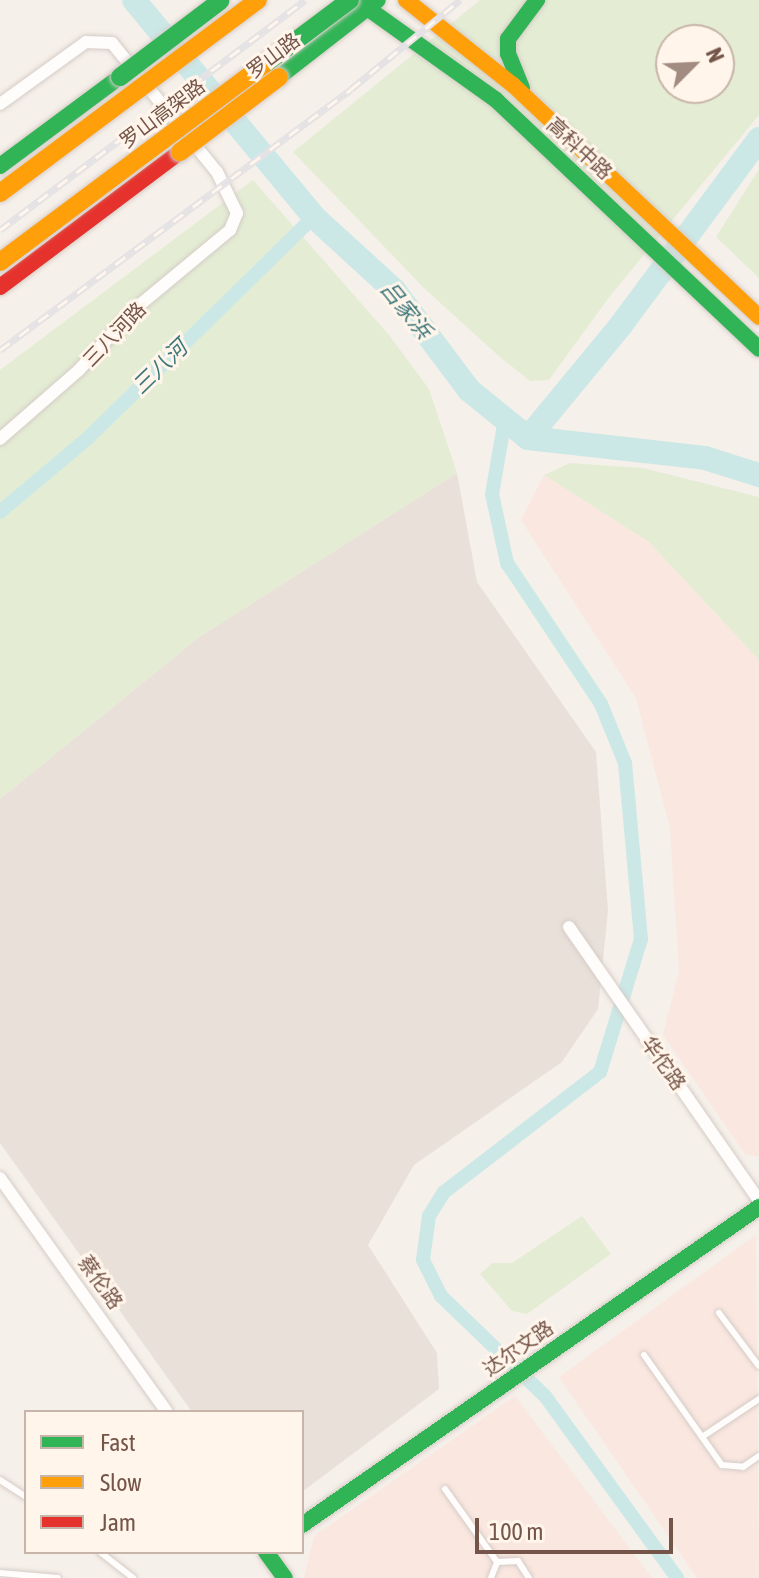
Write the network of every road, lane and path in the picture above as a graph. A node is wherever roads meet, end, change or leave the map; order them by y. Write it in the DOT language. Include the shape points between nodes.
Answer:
graph roads {
  1 [pos="220,0"];
  2 [pos="258,0"];
  3 [pos="406,0"];
  4 [pos="537,0"];
  5 [pos="362,3"];
  6 [pos="527,98"];
  7 [pos="0,104"];
  8 [pos="0,166"];
  9 [pos="0,193"];
  10 [pos="0,262"];
  11 [pos="0,287"];
  12 [pos="759,317"];
  13 [pos="759,349"];
  14 [pos="0,439"];
  15 [pos="569,927"];
  16 [pos="0,1178"];
  17 [pos="759,1200"];
  18 [pos="759,1207"];
  19 [pos="719,1313"];
  20 [pos="644,1355"];
  21 [pos="759,1366"];
  22 [pos="759,1399"];
  23 [pos="166,1410"];
  24 [pos="702,1437"];
  25 [pos="759,1456"];
  26 [pos="0,1480"];
  27 [pos="445,1489"];
  28 [pos="24,1496"];
  29 [pos="304,1524"];
  30 [pos="103,1554"];
  31 [pos="267,1554"];
  32 [pos="497,1562"];
  33 [pos="0,1573"];
  34 [pos="58,1578"];
  35 [pos="133,1578"];
  36 [pos="285,1578"];
  37 [pos="491,1578"];
  38 [pos="529,1578"];
  1 -- 8 [label="main road, bridge"];
  2 -- 9 [label="main road, 罗山高架路, bridge"];
  3 -- 6 [label="main road, 高科中路"];
  4 -- 6 [label="main road" via="508,39 512,70"];
  5 -- 10 [label="main road, 罗山高架路, bridge"];
  5 -- 11 [label="main road, 罗山路, bridge" via="279,77"];
  5 -- 13 [label="main road, 高科中路" via="496,100"];
  6 -- 12 [label="main road, 高科中路"];
  7 -- 14 [label="street, 三八河路" via="86,42 112,43 228,188 237,213 230,230 135,309 79,370"];
  15 -- 17 [label="street, 华佗路"];
  16 -- 23 [label="street, 蔡伦路"];
  18 -- 29 [label="main road, 达尔文路"];
  19 -- 21 [label="lane"];
  20 -- 24 [label="lane"];
  22 -- 24 [label="lane"];
  24 -- 25 [label="lane" via="722,1465 743,1467"];
  26 -- 28 [label="lane"];
  27 -- 32 [label="lane"];
  30 -- 35 [label="lane"];
  31 -- 36 [label="main road"];
  32 -- 37 [label="lane"];
  32 -- 38 [label="lane" via="518,1561"];
  33 -- 34 [label="lane"];
}
